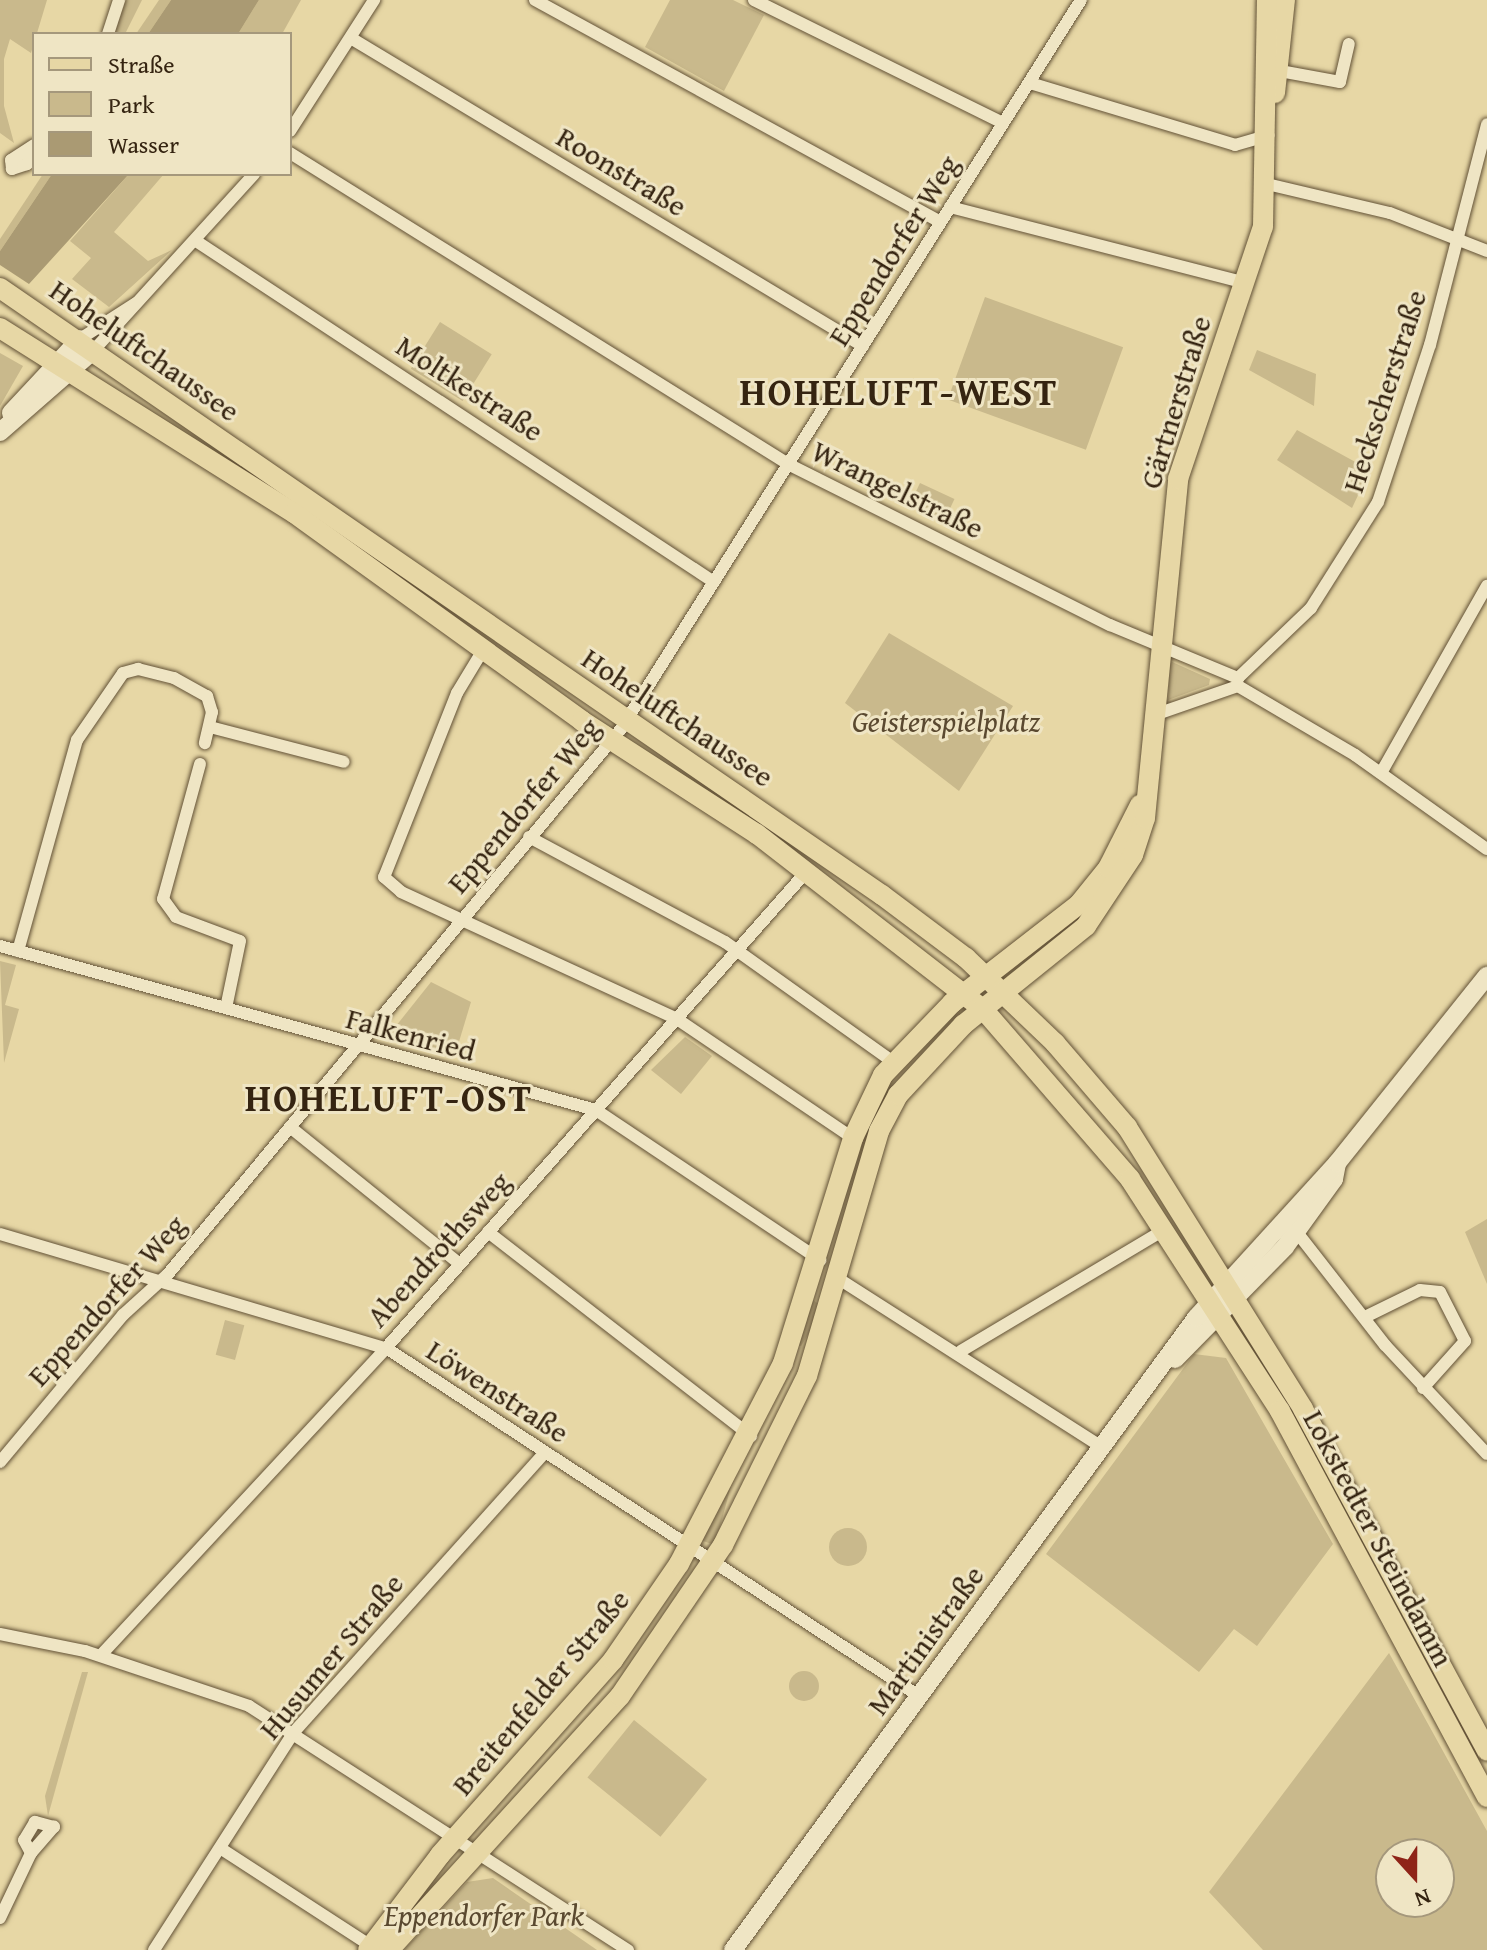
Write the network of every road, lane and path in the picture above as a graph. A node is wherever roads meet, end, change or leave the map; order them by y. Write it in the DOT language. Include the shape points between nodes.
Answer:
graph roads {
  1 [pos="119,0"];
  2 [pos="374,0"];
  3 [pos="535,0"];
  4 [pos="754,0"];
  5 [pos="1081,0"];
  6 [pos="1267,0"];
  7 [pos="1285,0"];
  8 [pos="109,32"];
  9 [pos="354,40"];
  10 [pos="1349,44"];
  11 [pos="1280,71"];
  12 [pos="1030,83"];
  13 [pos="1270,113"];
  14 [pos="1003,123"];
  15 [pos="1487,124"];
  16 [pos="292,128"];
  17 [pos="1269,135"];
  18 [pos="292,154"];
  19 [pos="252,176"];
  20 [pos="1267,184"];
  21 [pos="950,207"];
  22 [pos="940,222"];
  23 [pos="1457,236"];
  24 [pos="196,242"];
  25 [pos="1487,251"];
  26 [pos="1245,283"];
  27 [pos="0,288"];
  28 [pos="5,331"];
  29 [pos="87,344"];
  30 [pos="863,346"];
  31 [pos="63,366"];
  32 [pos="0,432"];
  33 [pos="788,464"];
  34 [pos="714,582"];
  35 [pos="1487,586"];
  36 [pos="1161,648"];
  37 [pos="483,650"];
  38 [pos="1238,682"];
  39 [pos="1157,714"];
  40 [pos="628,719"];
  41 [pos="210,727"];
  42 [pos="612,740"];
  43 [pos="205,743"];
  44 [pos="344,762"];
  45 [pos="200,764"];
  46 [pos="1381,773"];
  47 [pos="1146,794"];
  48 [pos="529,837"];
  49 [pos="1487,849"];
  50 [pos="807,871"];
  51 [pos="462,917"];
  52 [pos="0,946"];
  53 [pos="737,950"];
  54 [pos="18,951"];
  55 [pos="1487,976"];
  56 [pos="987,977"];
  57 [pos="965,993"];
  58 [pos="1004,994"];
  59 [pos="226,1008"];
  60 [pos="983,1009"];
  61 [pos="677,1019"];
  62 [pos="356,1047"];
  63 [pos="893,1062"];
  64 [pos="596,1110"];
  65 [pos="290,1127"];
  66 [pos="853,1138"];
  67 [pos="1291,1225"];
  68 [pos="1162,1231"];
  69 [pos="488,1232"];
  70 [pos="0,1234"];
  71 [pos="1264,1239"];
  72 [pos="1205,1258"];
  73 [pos="820,1260"];
  74 [pos="460,1264"];
  75 [pos="839,1279"];
  76 [pos="160,1281"];
  77 [pos="1221,1302"];
  78 [pos="1365,1317"];
  79 [pos="386,1348"];
  80 [pos="961,1351"];
  81 [pos="1423,1388"];
  82 [pos="751,1436"];
  83 [pos="1103,1448"];
  84 [pos="544,1453"];
  85 [pos="1487,1454"];
  86 [pos="0,1462"];
  87 [pos="690,1544"];
  88 [pos="714,1561"];
  89 [pos="0,1634"];
  90 [pos="101,1655"];
  91 [pos="919,1696"];
  92 [pos="294,1732"];
  93 [pos="1487,1751"];
  94 [pos="1487,1797"];
  95 [pos="455,1838"];
  96 [pos="220,1848"];
  97 [pos="479,1851"];
  98 [pos="31,1853"];
  99 [pos="0,1918"];
  100 [pos="376,1949"];
  101 [pos="154,1950"];
  102 [pos="628,1950"];
  103 [pos="733,1950"];
  1 -- 8 [label="street"];
  2 -- 9 [label="street"];
  3 -- 22 [label="street"];
  4 -- 14 [label="street"];
  5 -- 12 [label="street, Eppendorfer Weg"];
  6 -- 13 [label="main road, Gärtnerstraße"];
  7 -- 11 [label="main road, Gärtnerstraße"];
  9 -- 16 [label="street"];
  9 -- 30 [label="street, Roonstraße"];
  10 -- 11 [label="street" via="1340,82"];
  11 -- 13 [label="main road, Gärtnerstraße"];
  12 -- 14 [label="street, Eppendorfer Weg"];
  12 -- 17 [label="street" via="1235,145"];
  13 -- 17 [label="main road, Gärtnerstraße"];
  14 -- 21 [label="street, Eppendorfer Weg"];
  15 -- 23 [label="street, Heckscherstraße"];
  17 -- 20 [label="main road, Gärtnerstraße"];
  18 -- 33 [label="street, Wrangelstraße"];
  19 -- 24 [label="street"];
  20 -- 23 [label="street"];
  20 -- 26 [label="main road, Gärtnerstraße"];
  21 -- 22 [label="street, Eppendorfer Weg"];
  21 -- 26 [label="street"];
  22 -- 30 [label="street, Eppendorfer Weg"];
  23 -- 25 [label="street"];
  23 -- 38 [label="street, Heckscherstraße" via="1378,502 1311,608"];
  24 -- 29 [label="street" via="139,301"];
  24 -- 34 [label="street, Moltkestraße"];
  26 -- 36 [label="main road, Gärtnerstraße" via="1178,479"];
  27 -- 29 [label="main road, Hoheluftchaussee"];
  28 -- 31 [label="main road, Hoheluftchaussee"];
  29 -- 31 [label="street"];
  29 -- 40 [label="main road, Hoheluftchaussee"];
  30 -- 33 [label="street, Eppendorfer Weg"];
  31 -- 32 [label="street"];
  31 -- 37 [label="main road, Hoheluftchaussee" via="235,472"];
  33 -- 34 [label="street, Eppendorfer Weg"];
  33 -- 36 [label="street, Wrangelstraße"];
  34 -- 40 [label="street, Eppendorfer Weg"];
  35 -- 46 [label="street"];
  36 -- 38 [label="street, Wrangelstraße"];
  36 -- 39 [label="main road, Gärtnerstraße"];
  37 -- 42 [label="main road, Hoheluftchaussee"];
  37 -- 51 [label="street" via="457,693 384,877"];
  38 -- 39 [label="street"];
  38 -- 46 [label="street, Wrangelstraße"];
  39 -- 47 [label="main road, Gärtnerstraße"];
  40 -- 42 [label="street, Eppendorfer Weg"];
  40 -- 56 [label="main road, Hoheluftchaussee" via="882,895"];
  41 -- 43 [label="street"];
  41 -- 44 [label="street"];
  41 -- 54 [label="street" via="207,696 187,682 138,669 123,673 77,740"];
  42 -- 48 [label="street, Eppendorfer Weg"];
  42 -- 50 [label="main road, Hoheluftchaussee"];
  45 -- 59 [label="street" via="163,899 176,917 240,941"];
  46 -- 49 [label="street, Wrangelstraße"];
  47 -- 56 [label="main road, Gärtnerstraße" via="1092,890"];
  47 -- 58 [label="main road, Gärtnerstraße" via="1144,828 1109,898 1072,939"];
  48 -- 51 [label="street, Eppendorfer Weg"];
  48 -- 53 [label="street"];
  50 -- 53 [label="street, Abendrothsweg"];
  50 -- 57 [label="main road, Hoheluftchaussee"];
  51 -- 61 [label="street"];
  51 -- 62 [label="street, Eppendorfer Weg"];
  52 -- 54 [label="street, Falkenried"];
  53 -- 61 [label="street, Abendrothsweg"];
  53 -- 63 [label="street"];
  54 -- 59 [label="street, Falkenried"];
  55 -- 67 [label="street"];
  56 -- 57 [label="main road, Gärtnerstraße"];
  56 -- 58 [label="main road, Hoheluftchaussee"];
  57 -- 60 [label="main road, Hoheluftchaussee"];
  57 -- 63 [label="main road, Breitenfelder Straße"];
  58 -- 60 [label="main road, Gärtnerstraße"];
  58 -- 72 [label="main road, Hoheluftchaussee" via="1127,1127"];
  59 -- 62 [label="street, Falkenried"];
  60 -- 68 [label="main road, Hoheluftchaussee" via="1094,1133"];
  60 -- 75 [label="main road, Breitenfelder Straße" via="920,1068 890,1108"];
  61 -- 64 [label="street, Abendrothsweg"];
  61 -- 66 [label="street"];
  62 -- 64 [label="street, Falkenried"];
  62 -- 65 [label="street, Eppendorfer Weg"];
  63 -- 66 [label="main road, Breitenfelder Straße"];
  64 -- 69 [label="street, Abendrothsweg"];
  64 -- 73 [label="street, Falkenried"];
  65 -- 74 [label="street"];
  65 -- 76 [label="street, Eppendorfer Weg"];
  66 -- 73 [label="main road, Breitenfelder Straße"];
  67 -- 71 [label="street"];
  67 -- 77 [label="street"];
  67 -- 78 [label="street"];
  68 -- 77 [label="main road, Hoheluftchaussee"];
  68 -- 80 [label="street"];
  69 -- 74 [label="street, Abendrothsweg"];
  69 -- 82 [label="street"];
  70 -- 76 [label="street, Löwenstraße"];
  71 -- 72 [label="street"];
  71 -- 77 [label="street"];
  72 -- 77 [label="main road, Hoheluftchaussee"];
  73 -- 82 [label="main road, Breitenfelder Straße"];
  74 -- 79 [label="street, Abendrothsweg"];
  75 -- 80 [label="street"];
  75 -- 88 [label="main road, Breitenfelder Straße" via="774,1451"];
  76 -- 79 [label="street, Löwenstraße"];
  76 -- 86 [label="street, Eppendorfer Weg"];
  77 -- 83 [label="street, Martinistraße"];
  77 -- 93 [label="main road, Lokstedter Steindamm" via="1303,1409"];
  77 -- 94 [label="main road, Lokstedter Steindamm"];
  78 -- 81 [label="street"];
  78 -- 81 [label="street" via="1420,1290 1440,1292 1465,1341"];
  79 -- 84 [label="street, Löwenstraße"];
  79 -- 90 [label="street, Abendrothsweg"];
  80 -- 83 [label="street"];
  81 -- 85 [label="street"];
  82 -- 87 [label="main road, Breitenfelder Straße"];
  83 -- 91 [label="street, Martinistraße"];
  84 -- 87 [label="street, Löwenstraße"];
  84 -- 92 [label="street, Husumer Straße"];
  87 -- 88 [label="street, Löwenstraße"];
  87 -- 95 [label="main road, Breitenfelder Straße" via="613,1660"];
  88 -- 91 [label="street, Löwenstraße"];
  88 -- 97 [label="main road, Breitenfelder Straße" via="620,1696"];
  89 -- 90 [label="street"];
  90 -- 92 [label="street" via="249,1706"];
  91 -- 103 [label="street, Martinistraße"];
  92 -- 95 [label="street"];
  92 -- 96 [label="street, Husumer Straße"];
  95 -- 97 [label="street"];
  95 -- 100 [label="main road, Breitenfelder Straße"];
  96 -- 100 [label="street"];
  96 -- 101 [label="street, Husumer Straße"];
  97 -- 100 [label="main road, Breitenfelder Straße"];
  97 -- 102 [label="street"];
  98 -- 99 [label="street"];
}
